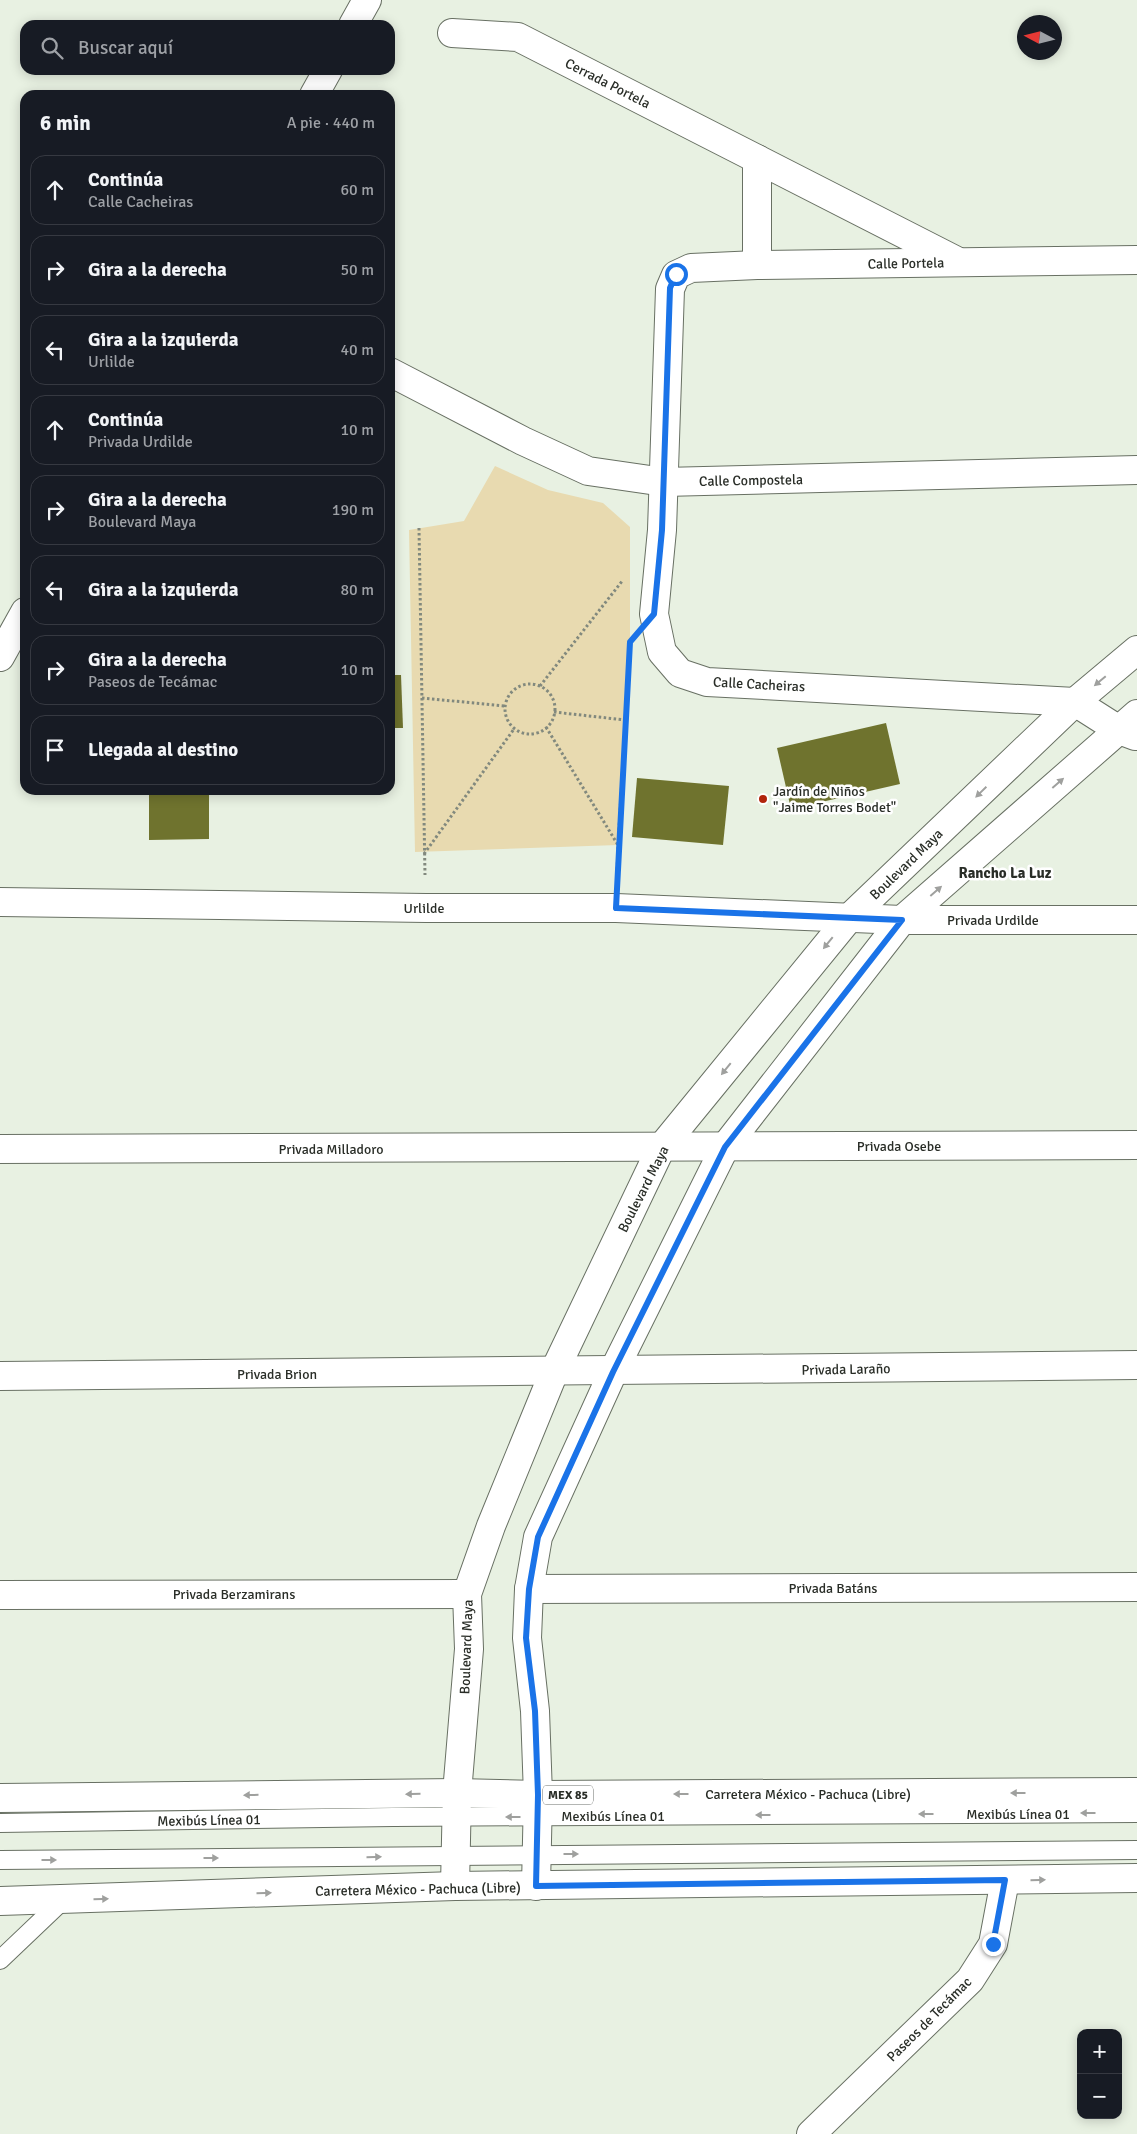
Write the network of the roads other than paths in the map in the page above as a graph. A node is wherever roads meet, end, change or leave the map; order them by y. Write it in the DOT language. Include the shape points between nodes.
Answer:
graph roads {
  1 [pos="367,0"];
  2 [pos="356,20"];
  3 [pos="452,33"];
  4 [pos="325,75"];
  5 [pos="317,90"];
  6 [pos="756,159"];
  7 [pos="1137,260"];
  8 [pos="959,262"];
  9 [pos="757,265"];
  10 [pos="676,274"];
  11 [pos="395,375"];
  12 [pos="1137,470"];
  13 [pos="664,482"];
  14 [pos="20,621"];
  15 [pos="1137,650"];
  16 [pos="0,657"];
  17 [pos="1075,702"];
  18 [pos="1131,727"];
  19 [pos="0,902"];
  20 [pos="849,918"];
  21 [pos="902,920"];
  22 [pos="1137,920"];
  23 [pos="1137,1145"];
  24 [pos="725,1147"];
  25 [pos="662,1148"];
  26 [pos="0,1149"];
  27 [pos="1137,1366"];
  28 [pos="554,1372"];
  29 [pos="613,1372"];
  30 [pos="0,1376"];
  31 [pos="1137,1587"];
  32 [pos="529,1589"];
  33 [pos="467,1594"];
  34 [pos="0,1595"];
  35 [pos="1137,1792"];
  36 [pos="0,1798"];
  37 [pos="456,1805"];
  38 [pos="538,1806"];
  39 [pos="1137,1813"];
  40 [pos="0,1823"];
  41 [pos="1137,1850"];
  42 [pos="537,1854"];
  43 [pos="456,1856"];
  44 [pos="0,1860"];
  45 [pos="1137,1878"];
  46 [pos="1005,1880"];
  47 [pos="455,1886"];
  48 [pos="536,1886"];
  49 [pos="0,1901"];
  50 [pos="62,1901"];
  51 [pos="0,1960"];
  52 [pos="811,2134"];
  1 -- 2 [label="street"];
  3 -- 6 [label="street, Cerrada Portela" via="518,37"];
  4 -- 5 [label="street"];
  6 -- 8 [label="street, Cerrada Portela"];
  6 -- 9 [label="street"];
  7 -- 8 [label="street, Calle Portela"];
  8 -- 9 [label="street, Calle Portela"];
  9 -- 10 [label="street, Calle Portela" via="691,268"];
  10 -- 13 [label="street, Calle Cacheiras" via="670,288"];
  11 -- 13 [label="street, Calle Compostela" via="588,471"];
  12 -- 13 [label="street, Calle Compostela"];
  13 -- 17 [label="street, Calle Cacheiras" via="654,614 662,652 680,673 707,682"];
  14 -- 16 [label="street"];
  15 -- 17 [label="street, Boulevard Maya, one-way"];
  17 -- 18 [label="street, Calle Cacheiras"];
  17 -- 20 [label="street, Boulevard Maya, one-way"];
  21 -- 18 [label="street, one-way"];
  19 -- 20 [label="street, Urlilde" via="616,908"];
  20 -- 21 [label="street, Privada Urdilde"];
  20 -- 25 [label="street, Boulevard Maya, one-way"];
  21 -- 22 [label="street, Privada Urdilde"];
  21 -- 24 [label="street"];
  23 -- 24 [label="street, Privada Osebe"];
  24 -- 25 [label="street, Privada Osebe"];
  24 -- 29 [label="street"];
  25 -- 26 [label="street, Privada Milladoro"];
  25 -- 28 [label="street, Boulevard Maya"];
  27 -- 29 [label="street, Privada Laraño"];
  28 -- 29 [label="street, Privada Laraño"];
  28 -- 30 [label="street, Privada Brion"];
  28 -- 33 [label="street, Boulevard Maya"];
  29 -- 32 [label="street" via="538,1537"];
  31 -- 32 [label="street, Privada Batáns"];
  32 -- 38 [label="street" via="526,1638 535,1711"];
  33 -- 34 [label="street, Privada Berzamirans"];
  33 -- 37 [label="street, Boulevard Maya" via="469,1649"];
  35 -- 38 [label="street, Carretera México - Pachuca (Libre) / MEX 85, one-way"];
  37 -- 36 [label="street, Carretera México - Pachuca (Libre) / MEX 85, one-way"];
  38 -- 37 [label="street, Carretera México - Pachuca (Libre) / MEX 85, one-way"];
  37 -- 40 [label="lane, Mexibús Línea 01"];
  37 -- 43 [label="street, Boulevard Maya"];
  39 -- 38 [label="lane, Mexibús Línea 01, one-way"];
  38 -- 42 [label="street"];
  42 -- 41 [label="lane, one-way"];
  42 -- 43 [label="lane"];
  42 -- 48 [label="street"];
  44 -- 43 [label="lane, one-way"];
  43 -- 47 [label="street, Boulevard Maya"];
  46 -- 45 [label="street, Carretera México - Pachuca (Libre), one-way"];
  46 -- 48 [label="street, Carretera México - Pachuca (Libre)"];
  46 -- 52 [label="street, Paseos de Tecámac" via="993,1944 970,1980"];
  47 -- 48 [label="street, Carretera México - Pachuca (Libre)"];
  50 -- 47 [label="street, Carretera México - Pachuca (Libre), one-way"];
  49 -- 50 [label="street, Carretera México - Pachuca (Libre)"];
  50 -- 51 [label="lane"];
}
